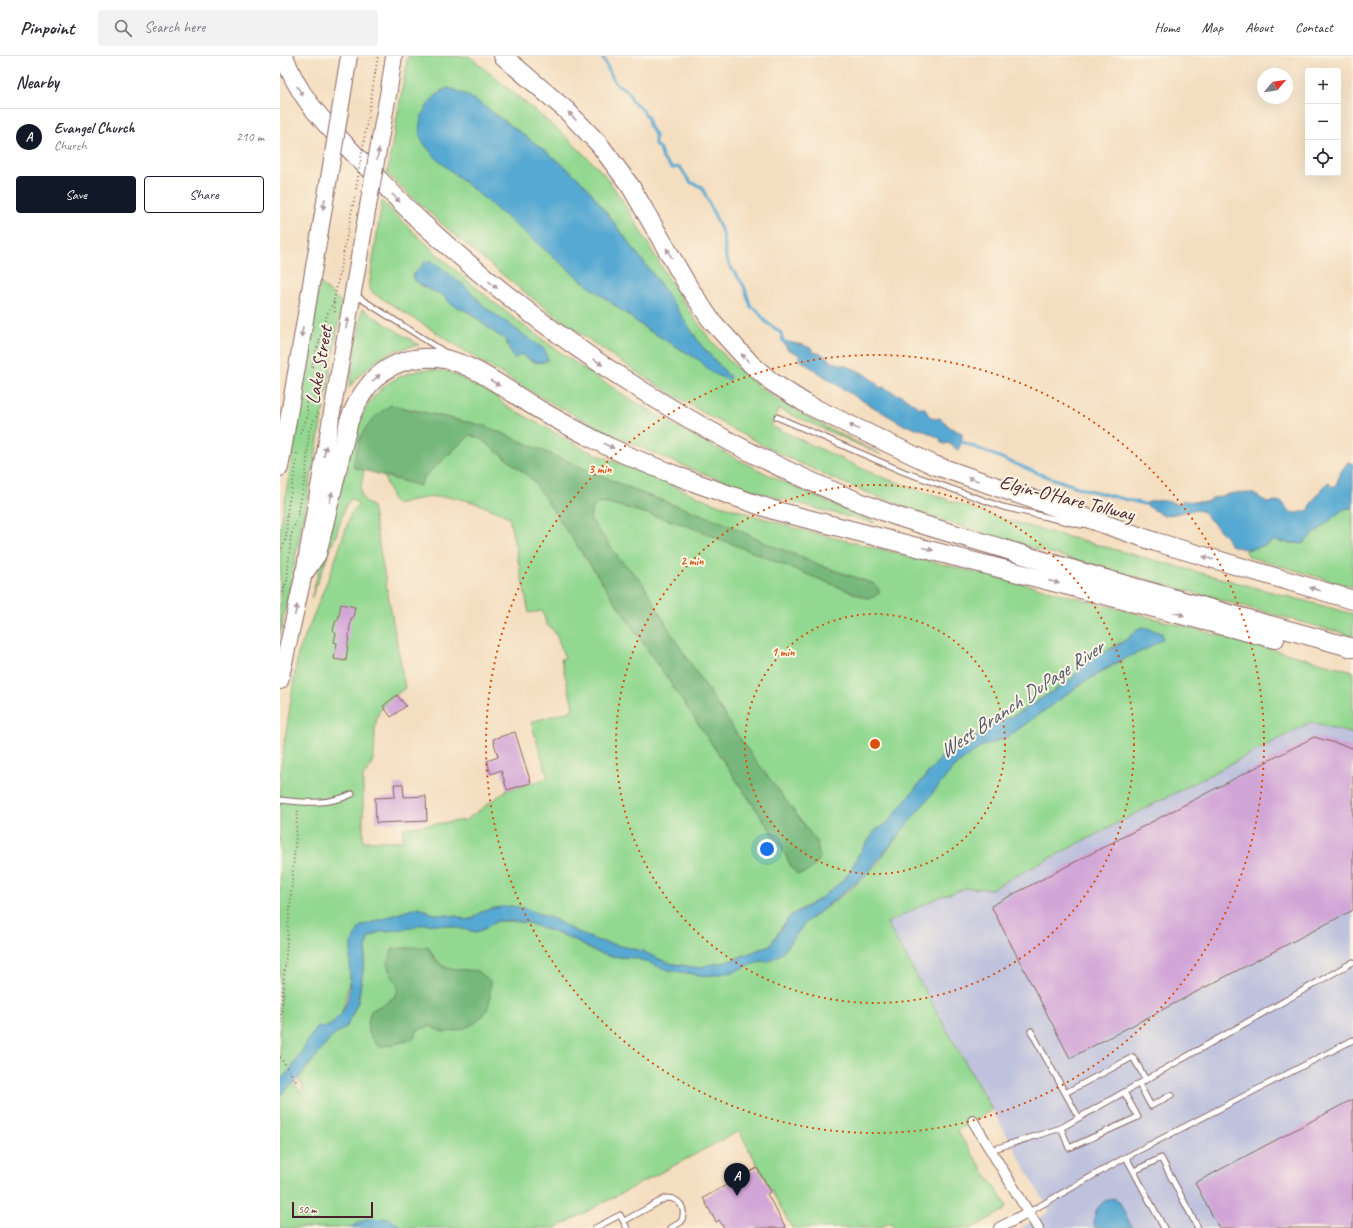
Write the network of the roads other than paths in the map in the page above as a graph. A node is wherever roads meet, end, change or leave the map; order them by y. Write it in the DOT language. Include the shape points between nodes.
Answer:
graph roads {
  1 [pos="284,56"];
  2 [pos="349,56"];
  3 [pos="394,56"];
  4 [pos="503,56"];
  5 [pos="352,294"];
  6 [pos="469,367"];
  7 [pos="777,417"];
  8 [pos="280,468"];
  9 [pos="1087,526"];
  10 [pos="1094,528"];
  11 [pos="1156,542"];
  12 [pos="304,573"];
  13 [pos="1353,600"];
  14 [pos="1353,648"];
  15 [pos="1353,659"];
  16 [pos="280,681"];
  17 [pos="352,794"];
  18 [pos="280,800"];
  19 [pos="1353,962"];
  20 [pos="1032,1031"];
  21 [pos="1353,1040"];
  22 [pos="1146,1080"];
  23 [pos="1139,1084"];
  24 [pos="1124,1092"];
  25 [pos="1066,1093"];
  26 [pos="1171,1095"];
  27 [pos="1079,1118"];
  28 [pos="974,1120"];
  29 [pos="1061,1128"];
  30 [pos="991,1150"];
  31 [pos="1126,1157"];
  32 [pos="1134,1171"];
  33 [pos="1029,1212"];
  34 [pos="624,1221"];
  35 [pos="595,1228"];
  36 [pos="627,1228"];
  37 [pos="671,1228"];
  38 [pos="999,1228"];
  39 [pos="1038,1228"];
  40 [pos="1164,1228"];
  41 [pos="1198,1228"];
  1 -- 14 [label="highway, one-way" via="297,87 311,108 400,202 464,261 518,305 600,364 754,455 894,515 1081,573"];
  2 -- 8 [label="main road, Lake Street, one-way, bridge"];
  5 -- 3 [label="main road, Lake Street, one-way, bridge"];
  11 -- 4 [label="highway, one-way" via="934,465 808,405 772,382 735,348 710,319 688,286 632,187 600,144 566,110"];
  5 -- 6 [label="lane"];
  12 -- 5 [label="main road, Lake Street, one-way"];
  12 -- 6 [label="highway, one-way" via="317,554 349,421 357,401 367,386 383,372 418,358 440,358"];
  6 -- 15 [label="highway, one-way" via="541,411 608,446 660,470 759,505"];
  7 -- 9 [label="lane, Elgin-O'Hare Tollway" via="904,472 1003,507"];
  10 -- 11 [label="lane, Elgin-O'Hare Tollway"];
  13 -- 11 [label="highway, Elgin-O'Hare Tollway, one-way"];
  16 -- 12 [label="main road, Lake Street, one-way"];
  17 -- 18 [label="lane" via="342,799 313,804"];
  19 -- 22 [label="lane"];
  20 -- 25 [label="lane"];
  21 -- 31 [label="lane"];
  22 -- 23 [label="lane"];
  22 -- 25 [label="lane" via="1133,1057"];
  23 -- 24 [label="lane"];
  23 -- 26 [label="lane" via="1151,1106"];
  24 -- 27 [label="lane"];
  24 -- 29 [label="lane" via="1138,1117 1069,1148"];
  25 -- 27 [label="lane"];
  27 -- 29 [label="lane"];
  28 -- 30 [label="street"];
  29 -- 30 [label="lane"];
  30 -- 33 [label="street"];
  31 -- 32 [label="lane"];
  31 -- 33 [label="lane"];
  32 -- 40 [label="lane"];
  32 -- 41 [label="lane" via="1161,1158"];
  33 -- 38 [label="street"];
  33 -- 39 [label="street"];
  34 -- 35 [label="lane" via="620,1215"];
  34 -- 36 [label="lane"];
  34 -- 37 [label="lane" via="666,1198 671,1198 680,1203 684,1212 681,1222"];
}
